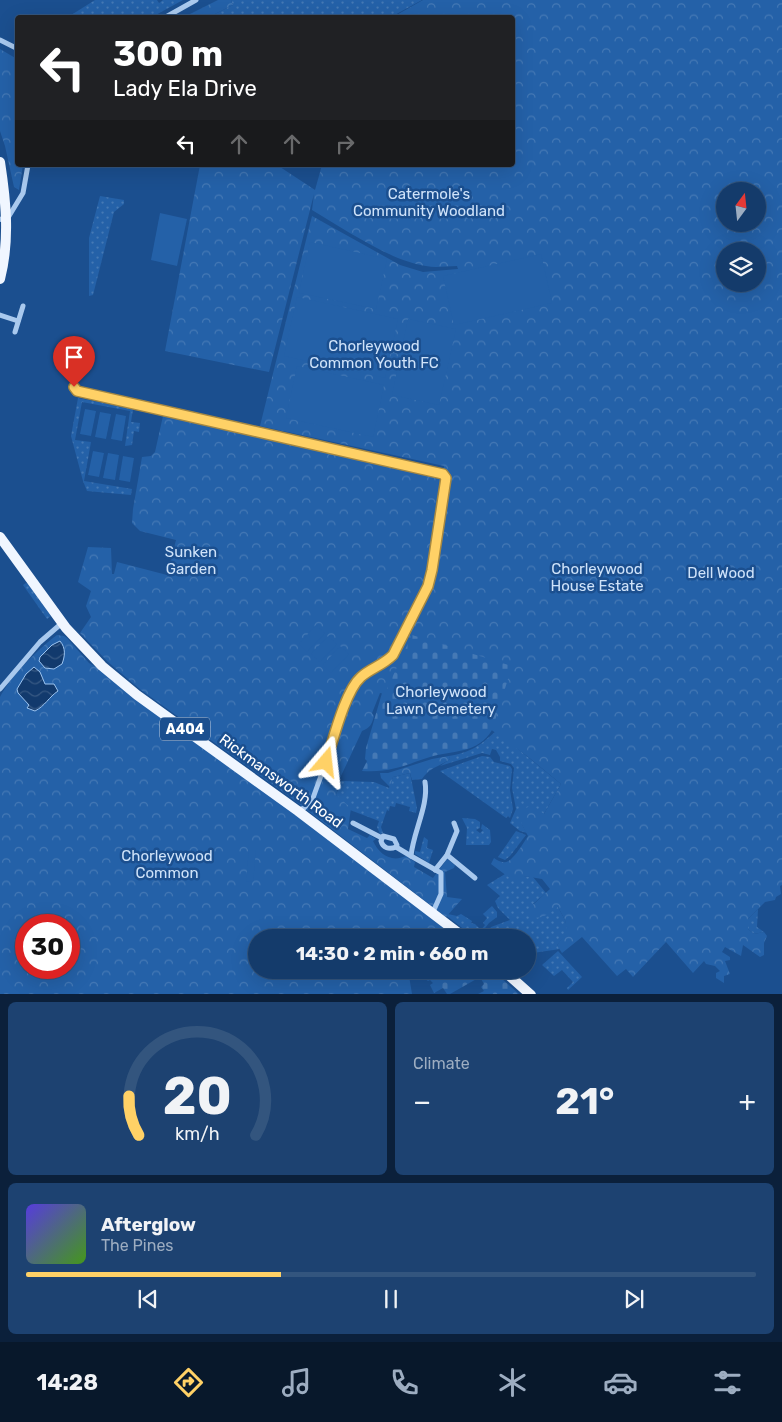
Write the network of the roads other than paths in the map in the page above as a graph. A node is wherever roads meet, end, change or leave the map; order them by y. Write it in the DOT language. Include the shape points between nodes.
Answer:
graph roads {
  1 [pos="196,0"];
  2 [pos="169,15"];
  3 [pos="0,40"];
  4 [pos="15,48"];
  5 [pos="0,162"];
  6 [pos="28,167"];
  7 [pos="3,220"];
  8 [pos="0,279"];
  9 [pos="23,306"];
  10 [pos="0,315"];
  11 [pos="18,321"];
  12 [pos="15,332"];
  13 [pos="74,387"];
  14 [pos="0,537"];
  15 [pos="62,623"];
  16 [pos="0,689"];
  17 [pos="425,782"];
  18 [pos="297,811"];
  19 [pos="353,823"];
  20 [pos="454,824"];
  21 [pos="382,838"];
  22 [pos="396,848"];
  23 [pos="447,855"];
  24 [pos="411,856"];
  25 [pos="435,870"];
  26 [pos="475,878"];
  27 [pos="433,912"];
  28 [pos="455,929"];
  29 [pos="514,979"];
  30 [pos="531,994"];
  1 -- 2 [label="street"];
  3 -- 4 [label="street"];
  5 -- 7 [label="main road"];
  6 -- 7 [label="street" via="24,193"];
  7 -- 8 [label="main road" via="6,252"];
  9 -- 11 [label="street"];
  10 -- 11 [label="street"];
  11 -- 12 [label="street"];
  13 -- 18 [label="street" via="77,391 443,474 446,478 432,570 426,589 393,655 356,683 338,722 313,798"];
  14 -- 15 [label="main road, A404"];
  15 -- 16 [label="street" via="30,653"];
  15 -- 18 [label="main road, Rickmansworth Road / A404" via="94,659 137,695"];
  17 -- 24 [label="street" via="426,792"];
  18 -- 27 [label="main road, Rickmansworth Road / A404"];
  19 -- 21 [label="street"];
  20 -- 23 [label="street" via="457,831"];
  21 -- 22 [label="street" via="382,844 387,848"];
  21 -- 22 [label="street" via="394,838"];
  22 -- 24 [label="street"];
  23 -- 25 [label="street"];
  23 -- 26 [label="street"];
  24 -- 25 [label="street"];
  25 -- 27 [label="street" via="442,873 441,894"];
  27 -- 28 [label="main road, Rickmansworth Road / A404"];
  29 -- 30 [label="main road"];
}
